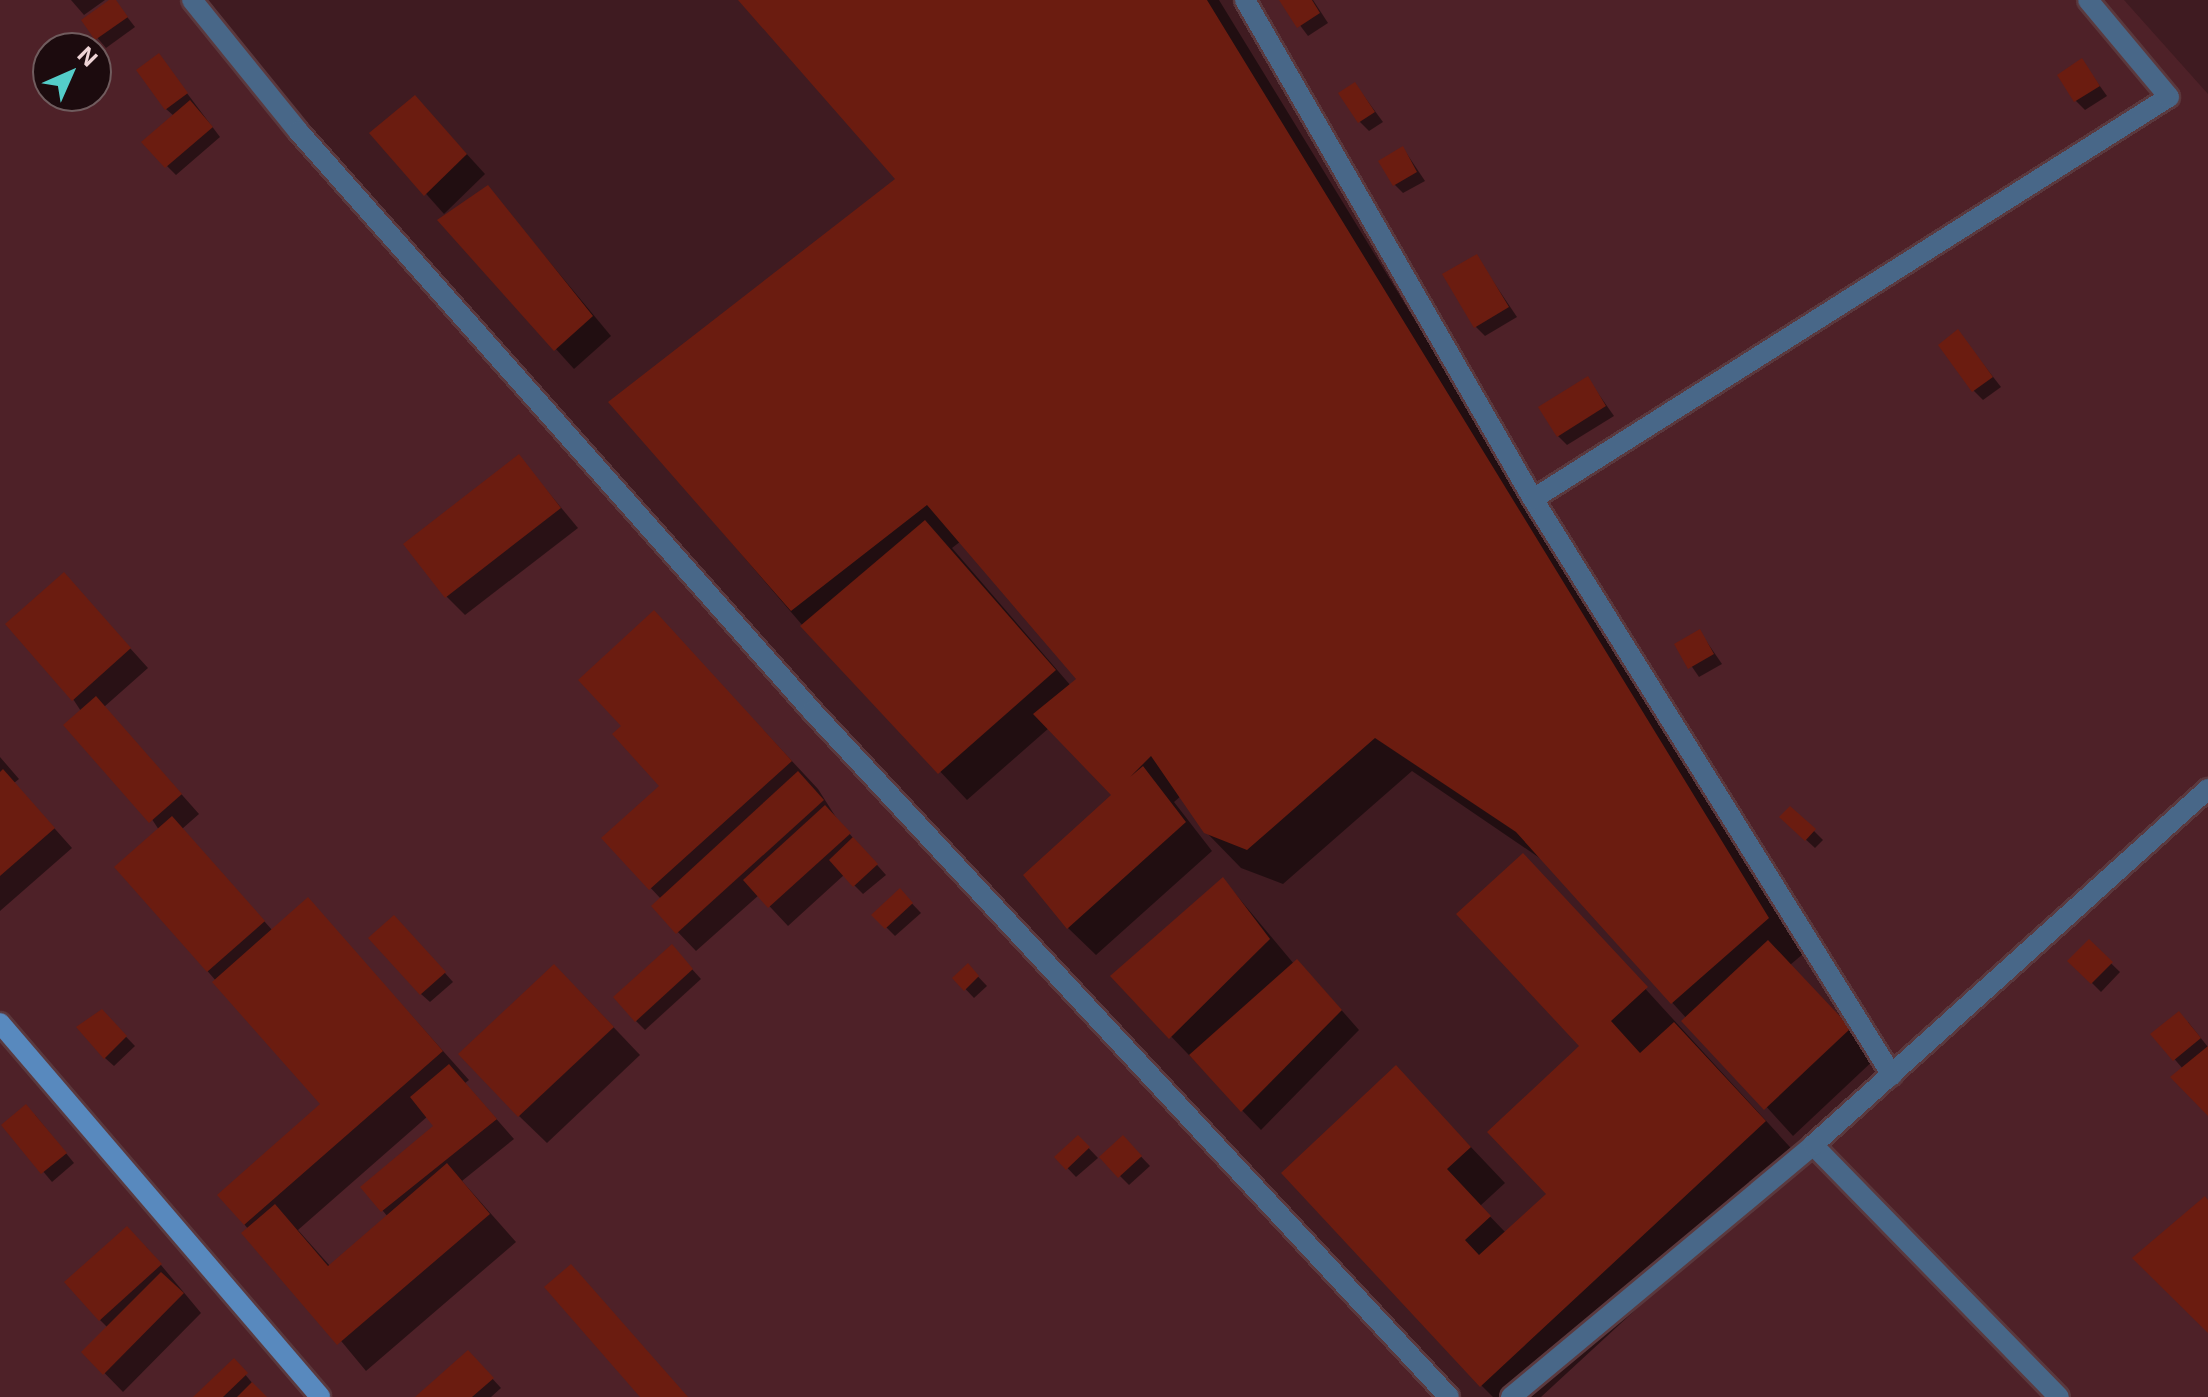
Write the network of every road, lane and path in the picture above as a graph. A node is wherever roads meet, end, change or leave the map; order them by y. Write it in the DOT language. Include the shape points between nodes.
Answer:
graph roads {
  1 [pos="192,0"];
  2 [pos="1245,0"];
  3 [pos="2088,0"];
  4 [pos="1533,499"];
  5 [pos="2208,789"];
  6 [pos="0,1023"];
  7 [pos="1892,1075"];
  8 [pos="1813,1145"];
  9 [pos="320,1397"];
  10 [pos="1449,1397"];
  11 [pos="1511,1397"];
  12 [pos="2059,1397"];
  1 -- 10 [label="street" via="298,131 812,711"];
  2 -- 4 [label="street"];
  3 -- 4 [label="street" via="2169,97"];
  4 -- 7 [label="street"];
  5 -- 7 [label="street"];
  6 -- 9 [label="street"];
  7 -- 8 [label="street"];
  8 -- 11 [label="street"];
  8 -- 12 [label="street"];
}
